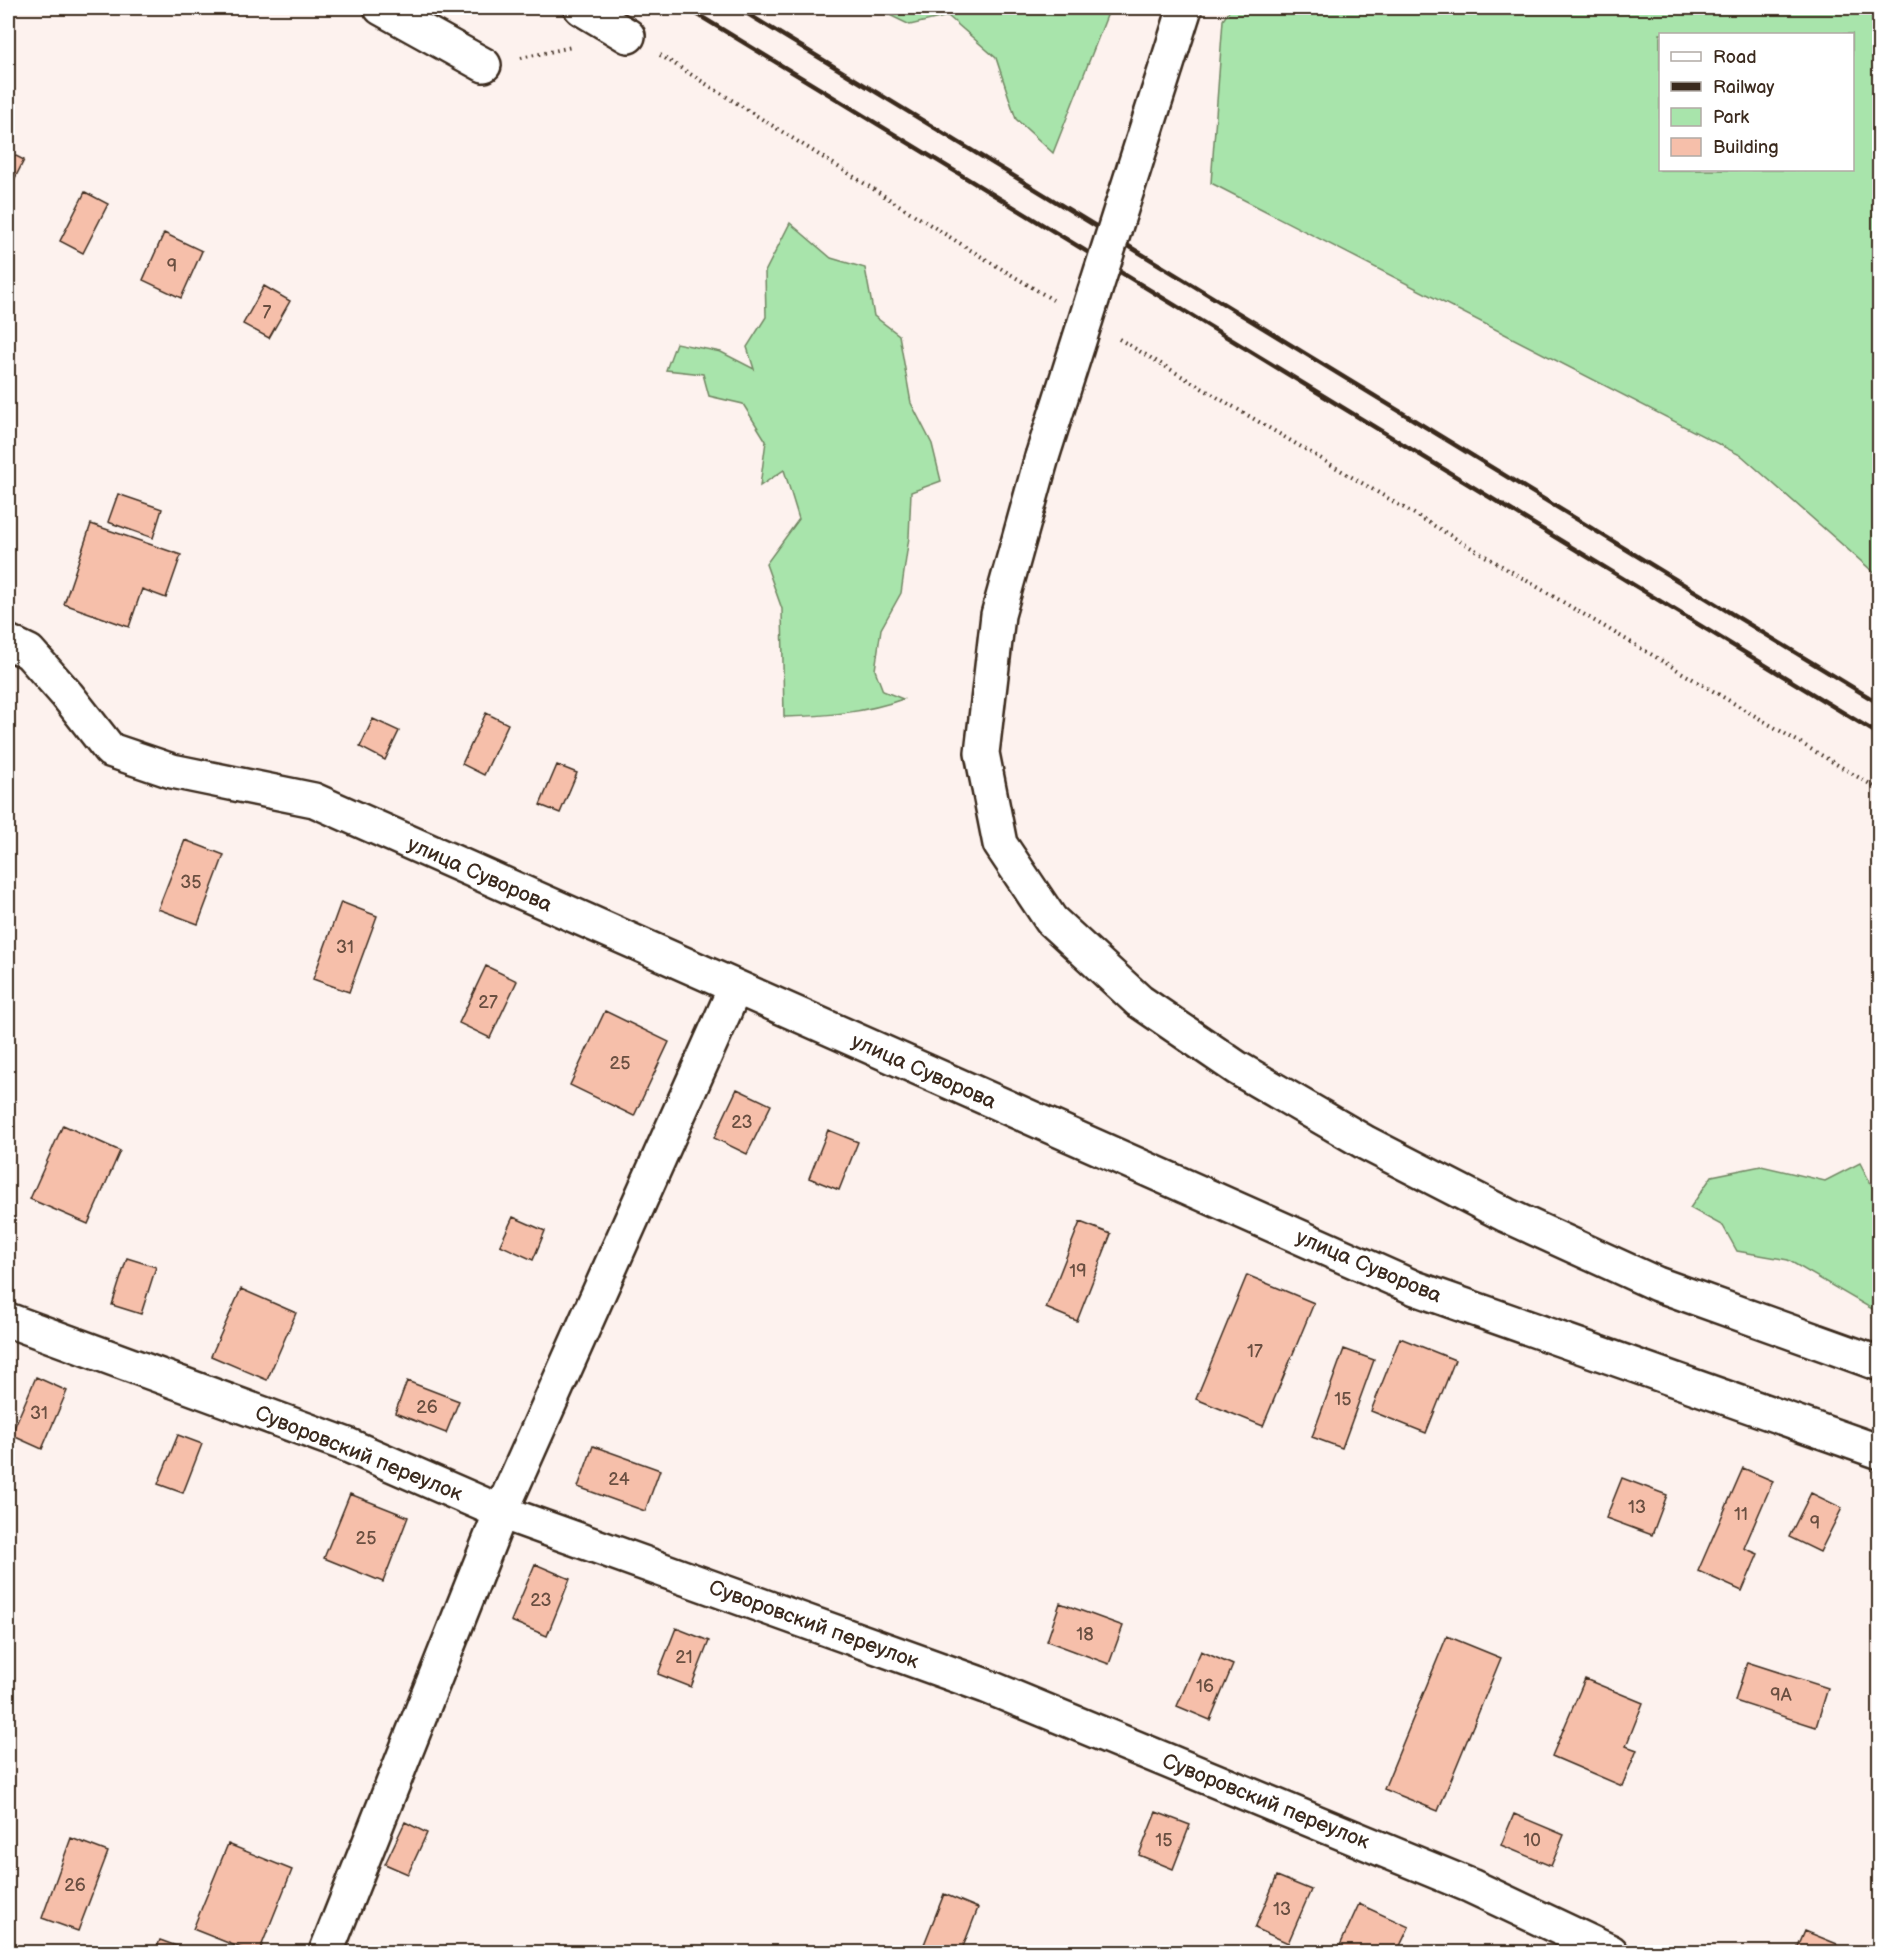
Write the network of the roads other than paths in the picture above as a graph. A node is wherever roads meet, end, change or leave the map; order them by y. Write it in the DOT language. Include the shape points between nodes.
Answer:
graph roads {
  1 [pos="381,8"];
  2 [pos="581,8"];
  3 [pos="1185,8"];
  4 [pos="628,36"];
  5 [pos="484,65"];
  6 [pos="8,642"];
  7 [pos="735,988"];
  8 [pos="8,1320"];
  9 [pos="1880,1364"];
  10 [pos="1880,1452"];
  11 [pos="501,1512"];
  12 [pos="326,1953"];
  13 [pos="1611,1953"];
  1 -- 5 [label="street"];
  2 -- 4 [label="street"];
  3 -- 9 [label="street, bridge" via="1042,457 999,615 982,753 1000,844 1051,920 1139,1001 1237,1068 1366,1143 1506,1215 1657,1284"];
  6 -- 7 [label="street, улица Суворова" via="29,652 110,750 172,771 314,800"];
  7 -- 10 [label="street, улица Суворова" via="1415,1288"];
  7 -- 11 [label="street"];
  8 -- 11 [label="street, Суворовский переулок" via="345,1444"];
  11 -- 12 [label="street"];
  11 -- 13 [label="street, Суворовский переулок" via="986,1686 1471,1886"];
}
